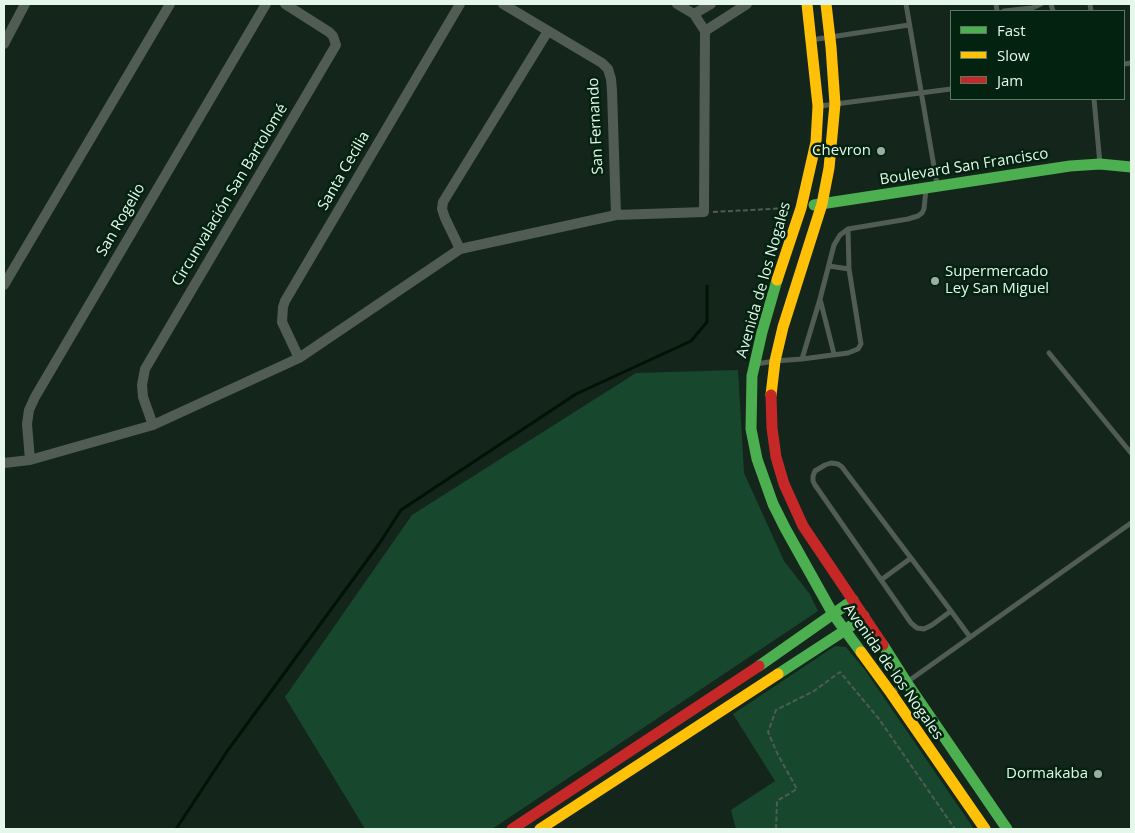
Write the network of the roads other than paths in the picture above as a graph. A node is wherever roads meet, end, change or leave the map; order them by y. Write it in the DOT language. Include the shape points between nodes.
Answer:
graph roads {
  1 [pos="25,4"];
  2 [pos="170,4"];
  3 [pos="266,4"];
  4 [pos="285,4"];
  5 [pos="460,4"];
  6 [pos="502,4"];
  7 [pos="678,4"];
  8 [pos="711,4"];
  9 [pos="746,4"];
  10 [pos="808,4"];
  11 [pos="826,4"];
  12 [pos="906,4"];
  13 [pos="1040,4"];
  14 [pos="1013,10"];
  15 [pos="694,14"];
  16 [pos="909,25"];
  17 [pos="548,31"];
  18 [pos="705,31"];
  19 [pos="829,38"];
  20 [pos="811,40"];
  21 [pos="4,44"];
  22 [pos="950,89"];
  23 [pos="921,93"];
  24 [pos="1094,100"];
  25 [pos="835,104"];
  26 [pos="818,106"];
  27 [pos="1100,164"];
  28 [pos="1131,166"];
  29 [pos="932,188"];
  30 [pos="822,204"];
  31 [pos="801,208"];
  32 [pos="616,215"];
  33 [pos="848,229"];
  34 [pos="460,250"];
  35 [pos="829,266"];
  36 [pos="849,269"];
  37 [pos="4,285"];
  38 [pos="820,299"];
  39 [pos="1050,352"];
  40 [pos="834,354"];
  41 [pos="299,358"];
  42 [pos="802,359"];
  43 [pos="774,361"];
  44 [pos="754,364"];
  45 [pos="154,425"];
  46 [pos="1131,453"];
  47 [pos="30,460"];
  48 [pos="4,463"];
  49 [pos="1131,523"];
  50 [pos="911,558"];
  51 [pos="881,580"];
  52 [pos="853,600"];
  53 [pos="951,611"];
  54 [pos="833,614"];
  55 [pos="864,616"];
  56 [pos="844,631"];
  57 [pos="970,637"];
  58 [pos="737,681"];
  59 [pos="907,682"];
  60 [pos="891,693"];
  61 [pos="746,694"];
  62 [pos="512,829"];
  63 [pos="540,829"];
  64 [pos="985,829"];
  65 [pos="1007,829"];
  1 -- 21 [label="street"];
  2 -- 37 [label="street"];
  3 -- 47 [label="street, San Rogelio" via="35,397 27,424"];
  4 -- 45 [label="street, Circunvalación San Bartolomé" via="334,36 336,45 145,369 143,397"];
  5 -- 41 [label="street, Santa Cecilia" via="285,300 282,322"];
  6 -- 17 [label="street, San Fernando"];
  7 -- 15 [label="street"];
  8 -- 15 [label="street"];
  9 -- 18 [label="street"];
  10 -- 20 [label="main road, Avenida de los Nogales"];
  11 -- 19 [label="main road, Avenida de los Nogales"];
  12 -- 16 [label="lane"];
  13 -- 14 [label="lane"];
  15 -- 18 [label="street"];
  16 -- 19 [label="lane"];
  16 -- 23 [label="lane"];
  17 -- 32 [label="street, San Fernando" via="608,69 612,91"];
  17 -- 34 [label="street" via="443,202 445,218"];
  18 -- 32 [label="street" via="704,212"];
  19 -- 20 [label="lane"];
  19 -- 25 [label="main road, Avenida de los Nogales"];
  20 -- 26 [label="main road, Avenida de los Nogales"];
  22 -- 23 [label="lane"];
  23 -- 25 [label="lane"];
  23 -- 29 [label="lane"];
  24 -- 27 [label="lane"];
  25 -- 26 [label="lane"];
  25 -- 30 [label="main road, Avenida de los Nogales"];
  26 -- 31 [label="main road, Avenida de los Nogales" via="816,142"];
  27 -- 28 [label="main road, Boulevard San Francisco"];
  27 -- 29 [label="main road, Boulevard San Francisco"];
  29 -- 30 [label="main road, Boulevard San Francisco"];
  29 -- 33 [label="lane" via="922,213 914,218"];
  30 -- 31 [label="main road, Boulevard San Francisco"];
  30 -- 43 [label="main road, Avenida de los Nogales"];
  31 -- 44 [label="main road, Avenida de los Nogales"];
  32 -- 34 [label="street"];
  33 -- 35 [label="lane" via="834,245"];
  33 -- 36 [label="lane"];
  34 -- 41 [label="street"];
  35 -- 36 [label="lane"];
  35 -- 38 [label="lane"];
  36 -- 40 [label="lane" via="861,344 854,351"];
  38 -- 40 [label="lane"];
  38 -- 42 [label="lane"];
  39 -- 46 [label="lane"];
  40 -- 42 [label="lane"];
  41 -- 45 [label="street"];
  42 -- 43 [label="lane"];
  43 -- 44 [label="lane"];
  43 -- 52 [label="main road, Avenida de los Nogales" via="772,428 784,484 803,526"];
  44 -- 54 [label="main road, Avenida de los Nogales" via="751,430 757,459 781,520"];
  45 -- 47 [label="street"];
  47 -- 48 [label="street"];
  49 -- 57 [label="lane"];
  50 -- 51 [label="lane"];
  50 -- 51 [label="lane" via="842,466 830,463 815,471 814,485"];
  50 -- 53 [label="lane"];
  51 -- 53 [label="lane" via="917,628 924,629"];
  52 -- 54 [label="main road"];
  52 -- 55 [label="main road, Avenida de los Nogales"];
  53 -- 57 [label="lane"];
  54 -- 56 [label="main road, Avenida de los Nogales"];
  54 -- 58 [label="main road"];
  55 -- 56 [label="main road"];
  55 -- 59 [label="main road, Avenida de los Nogales"];
  56 -- 60 [label="main road, Avenida de los Nogales"];
  56 -- 61 [label="main road"];
  57 -- 59 [label="lane"];
  58 -- 61 [label="main road"];
  58 -- 62 [label="main road"];
  59 -- 60 [label="lane"];
  59 -- 65 [label="main road, Avenida de los Nogales"];
  60 -- 64 [label="main road, Avenida de los Nogales"];
  61 -- 63 [label="main road"];
}
